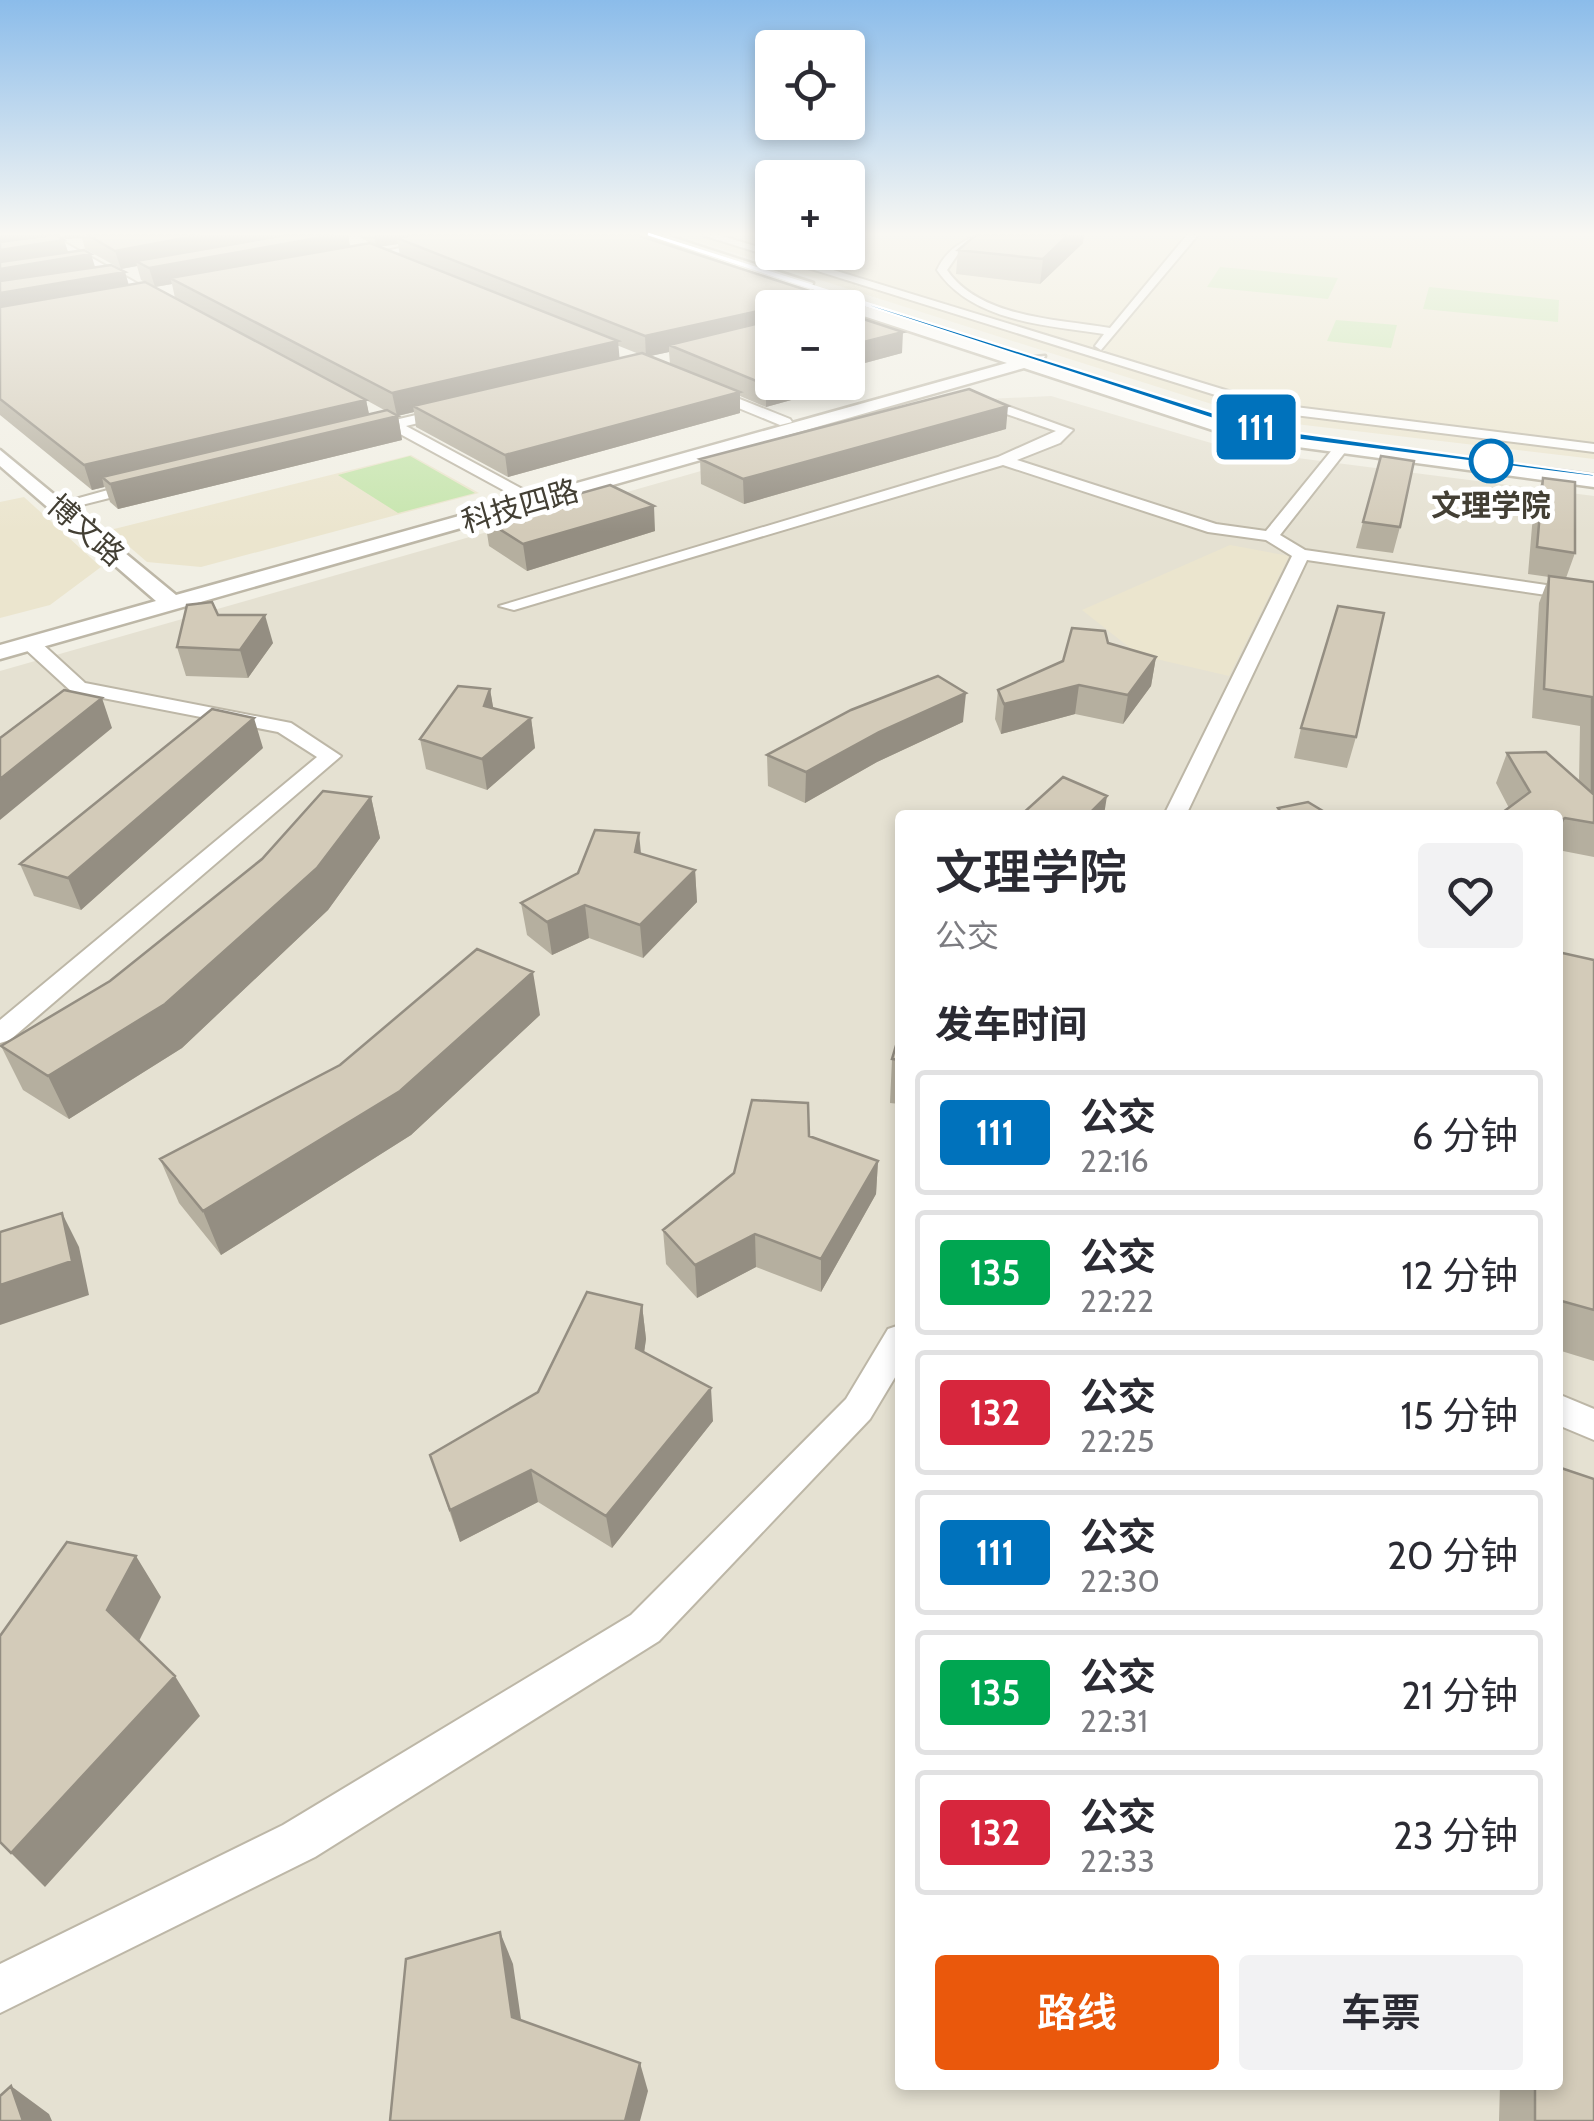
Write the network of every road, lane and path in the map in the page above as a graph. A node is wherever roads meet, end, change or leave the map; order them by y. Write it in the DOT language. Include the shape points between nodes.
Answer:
graph roads {
  1 [pos="914,334"];
  2 [pos="933,334"];
  3 [pos="934,334"];
  4 [pos="1028,334"];
  5 [pos="1110,334"];
  6 [pos="1094,354"];
  7 [pos="1015,362"];
  8 [pos="698,386"];
  9 [pos="898,395"];
  10 [pos="991,404"];
  11 [pos="471,406"];
  12 [pos="376,415"];
  13 [pos="785,422"];
  14 [pos="393,424"];
  15 [pos="356,434"];
  16 [pos="1341,448"];
  17 [pos="1594,448"];
  18 [pos="0,456"];
  19 [pos="1003,460"];
  20 [pos="1594,474"];
  21 [pos="170,479"];
  22 [pos="1594,481"];
  23 [pos="523,495"];
  24 [pos="58,506"];
  25 [pos="1270,536"];
  26 [pos="1301,554"];
  27 [pos="1594,598"];
  28 [pos="168,600"];
  29 [pos="508,606"];
  30 [pos="0,640"];
  31 [pos="31,644"];
  32 [pos="0,652"];
  33 [pos="1177,810"];
  34 [pos="0,1034"];
  35 [pos="895,1347"];
  36 [pos="1563,1412"];
  37 [pos="1594,1425"];
  38 [pos="0,1989"];
  1 -- 7 [label="street"];
  2 -- 7 [label="street"];
  3 -- 7 [label="street"];
  4 -- 6 [label="street"];
  5 -- 6 [label="street"];
  6 -- 17 [label="street" via="1270,408"];
  7 -- 9 [label="street, 科技四路"];
  7 -- 16 [label="street" via="1237,430"];
  7 -- 20 [label="street" via="1300,436"];
  8 -- 13 [label="street"];
  9 -- 13 [label="street, 科技四路"];
  9 -- 28 [label="street, 科技四路"];
  10 -- 19 [label="street" via="1066,430"];
  11 -- 14 [label="street"];
  12 -- 14 [label="street"];
  13 -- 23 [label="street, 科技四路"];
  14 -- 15 [label="street"];
  14 -- 23 [label="street"];
  16 -- 22 [label="street"];
  16 -- 25 [label="street"];
  18 -- 24 [label="street, 博文路"];
  19 -- 25 [label="street" via="1214,530"];
  19 -- 29 [label="street"];
  21 -- 24 [label="street"];
  23 -- 28 [label="street, 科技四路"];
  24 -- 28 [label="street, 博文路"];
  25 -- 26 [label="street"];
  26 -- 27 [label="street"];
  26 -- 33 [label="street"];
  28 -- 30 [label="street, 科技四路"];
  28 -- 31 [label="street, 科技四路"];
  31 -- 32 [label="street, 科技四路"];
  31 -- 34 [label="street" via="80,688 284,727 330,756"];
  35 -- 38 [label="street" via="858,1409 645,1628 299,1841"];
  36 -- 37 [label="street"];
}
